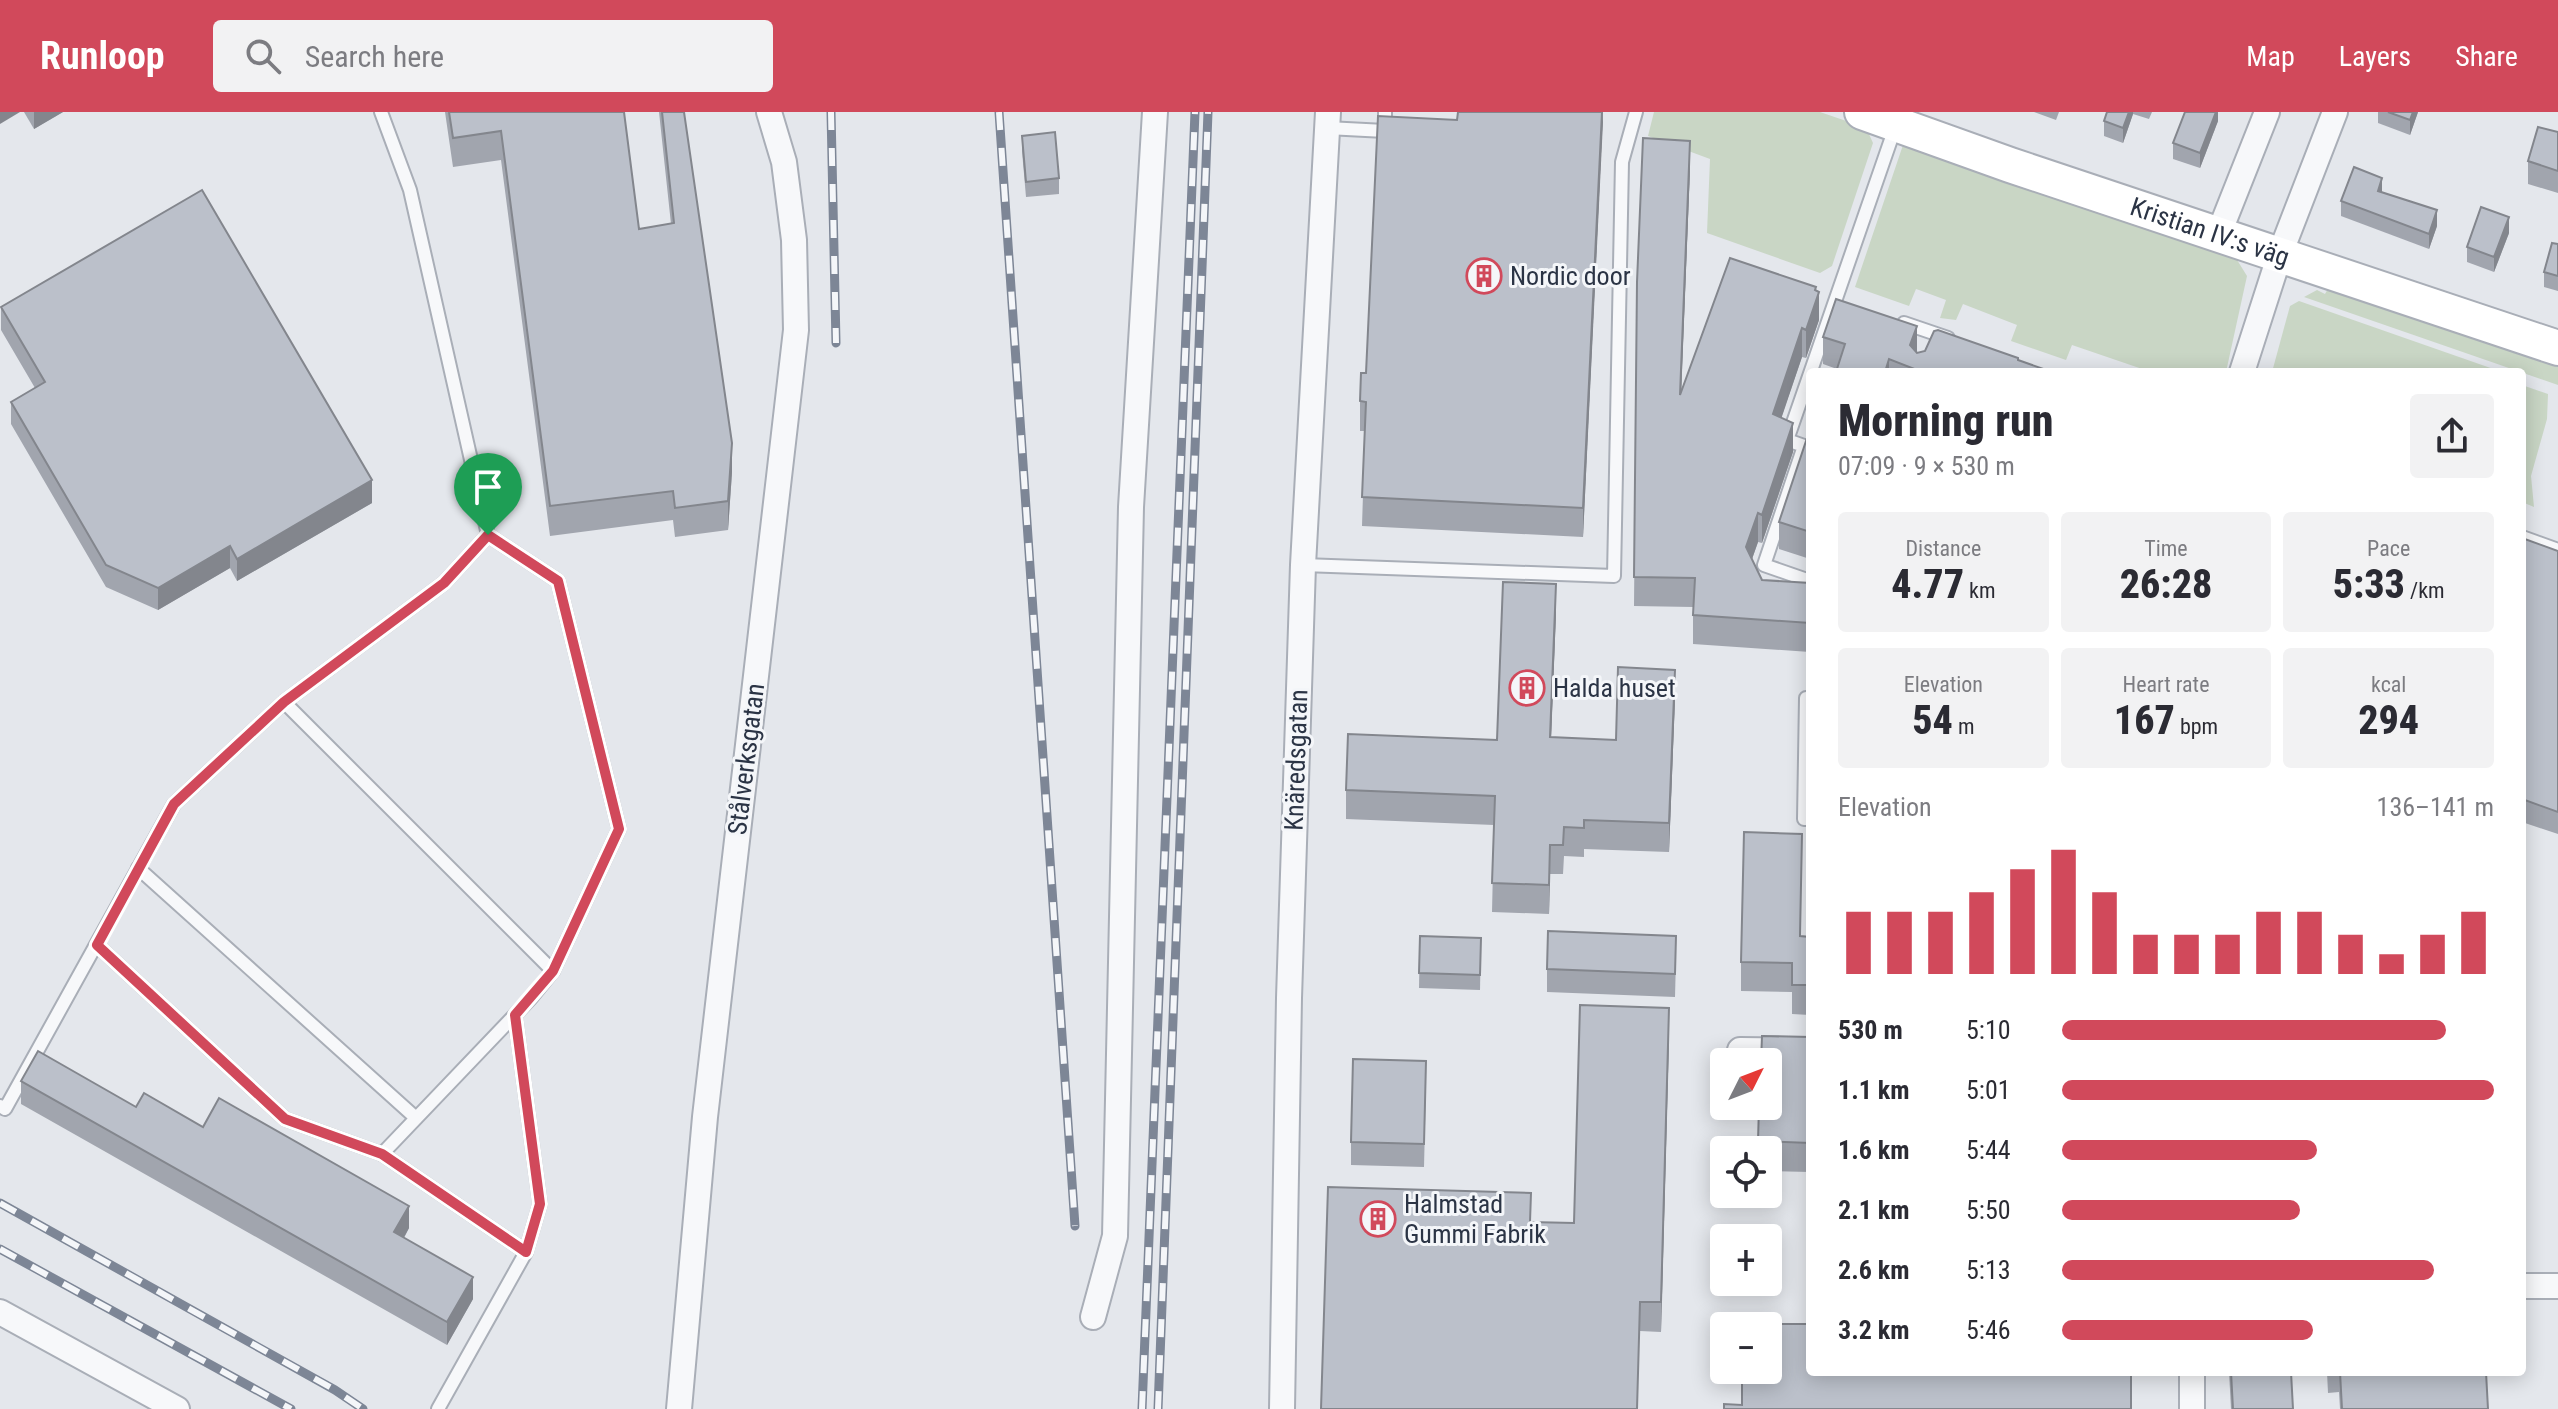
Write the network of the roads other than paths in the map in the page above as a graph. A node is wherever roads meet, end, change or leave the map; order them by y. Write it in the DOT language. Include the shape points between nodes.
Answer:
graph roads {
  1 [pos="381,112"];
  2 [pos="769,112"];
  3 [pos="1155,112"];
  4 [pos="1385,112"];
  5 [pos="1636,112"];
  6 [pos="1862,112"];
  7 [pos="2267,112"];
  8 [pos="2335,112"];
  9 [pos="1327,120"];
  10 [pos="1896,125"];
  11 [pos="2219,233"];
  12 [pos="2280,254"];
  13 [pos="1819,294"];
  14 [pos="1834,299"];
  15 [pos="1849,304"];
  16 [pos="1891,319"];
  17 [pos="1934,333"];
  18 [pos="1964,343"];
  19 [pos="1929,346"];
  20 [pos="2558,348"];
  21 [pos="1811,368"];
  22 [pos="2243,368"];
  23 [pos="1806,383"];
  24 [pos="488,535"];
  25 [pos="2526,538"];
  26 [pos="2558,550"];
  27 [pos="1303,565"];
  28 [pos="1806,580"];
  29 [pos="1806,698"];
  30 [pos="284,702"];
  31 [pos="1806,819"];
  32 [pos="138,868"];
  33 [pos="97,945"];
  34 [pos="553,971"];
  35 [pos="515,1015"];
  36 [pos="1782,1051"];
  37 [pos="1806,1051"];
  38 [pos="0,1106"];
  39 [pos="416,1118"];
  40 [pos="382,1154"];
  41 [pos="526,1252"];
  42 [pos="2526,1286"];
  43 [pos="2558,1286"];
  44 [pos="0,1312"];
  45 [pos="1093,1317"];
  46 [pos="2192,1376"];
  47 [pos="177,1409"];
  48 [pos="438,1409"];
  49 [pos="679,1409"];
  50 [pos="1282,1409"];
  51 [pos="2192,1409"];
  1 -- 24 [label="lane" via="410,190"];
  2 -- 49 [label="street, Stålverksgatan" via="784,162 794,240 796,330 706,1102"];
  3 -- 45 [label="street" via="1131,507 1115,1236"];
  4 -- 9 [label="lane" via="1385,131"];
  5 -- 27 [label="lane" via="1622,162 1614,576"];
  6 -- 10 [label="street, Kristian IV:s väg"];
  7 -- 11 [label="street"];
  8 -- 12 [label="street"];
  9 -- 27 [label="street, Knäredsgatan"];
  10 -- 11 [label="street, Kristian IV:s väg"];
  10 -- 14 [label="lane"];
  11 -- 12 [label="street, Kristian IV:s väg"];
  12 -- 20 [label="street, Kristian IV:s väg"];
  12 -- 22 [label="street"];
  13 -- 14 [label="lane"];
  14 -- 15 [label="lane"];
  14 -- 21 [label="lane"];
  16 -- 17 [label="lane"];
  17 -- 18 [label="lane"];
  17 -- 19 [label="lane"];
  23 -- 28 [label="lane" via="1787,440 1804,446 1764,565"];
  24 -- 30 [label="lane" via="444,583"];
  24 -- 34 [label="lane" via="558,581 619,829"];
  25 -- 26 [label="lane"];
  27 -- 50 [label="street, Knäredsgatan"];
  29 -- 31 [label="lane"];
  30 -- 32 [label="lane" via="174,804"];
  30 -- 34 [label="lane"];
  32 -- 33 [label="lane"];
  32 -- 39 [label="lane"];
  33 -- 38 [label="lane" via="5,1109"];
  33 -- 40 [label="lane" via="285,1119"];
  34 -- 35 [label="lane"];
  35 -- 39 [label="lane"];
  35 -- 41 [label="lane" via="540,1204"];
  36 -- 37 [label="street"];
  39 -- 40 [label="lane"];
  40 -- 41 [label="lane"];
  41 -- 48 [label="lane"];
  42 -- 43 [label="street"];
  44 -- 47 [label="street"];
  46 -- 51 [label="street"];
}
